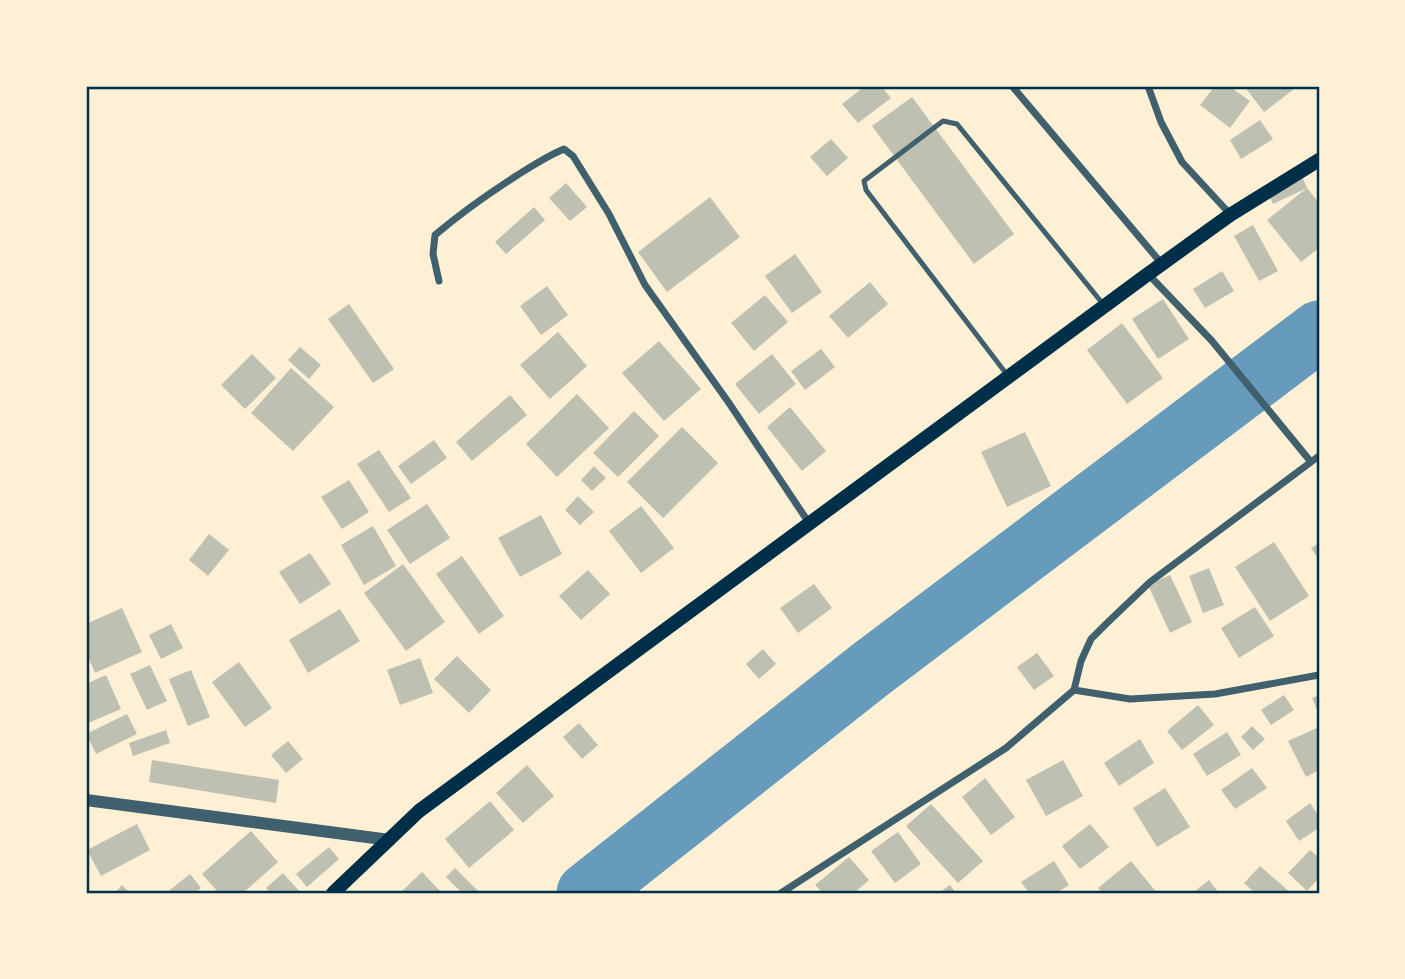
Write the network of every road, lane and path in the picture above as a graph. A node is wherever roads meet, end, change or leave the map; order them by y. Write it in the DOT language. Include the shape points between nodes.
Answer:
graph roads {
  1 [pos="1012,86"];
  2 [pos="1148,86"];
  3 [pos="1319,160"];
  4 [pos="1230,215"];
  5 [pos="1162,264"];
  6 [pos="1148,274"];
  7 [pos="439,281"];
  8 [pos="1104,306"];
  9 [pos="1008,376"];
  10 [pos="1319,456"];
  11 [pos="1311,462"];
  12 [pos="809,523"];
  13 [pos="1319,675"];
  14 [pos="1074,690"];
  15 [pos="86,800"];
  16 [pos="390,840"];
  17 [pos="333,893"];
  18 [pos="781,893"];
  1 -- 5 [label="street"];
  2 -- 4 [label="street" via="1182,162"];
  3 -- 4 [label="main road"];
  4 -- 5 [label="main road"];
  5 -- 6 [label="main road"];
  6 -- 8 [label="main road"];
  6 -- 11 [label="street" via="1212,341"];
  7 -- 12 [label="street" via="433,254 435,235 498,188 564,149 609,214 645,285"];
  8 -- 9 [label="main road"];
  8 -- 9 [label="lane" via="957,124 943,121 864,181 866,190"];
  9 -- 12 [label="main road"];
  10 -- 11 [label="street"];
  11 -- 14 [label="street" via="1150,582 1106,624 1091,639"];
  12 -- 16 [label="main road" via="419,811"];
  13 -- 14 [label="street" via="1215,694 1130,699"];
  14 -- 18 [label="street" via="1006,748"];
  15 -- 16 [label="street"];
  16 -- 17 [label="main road"];
}
